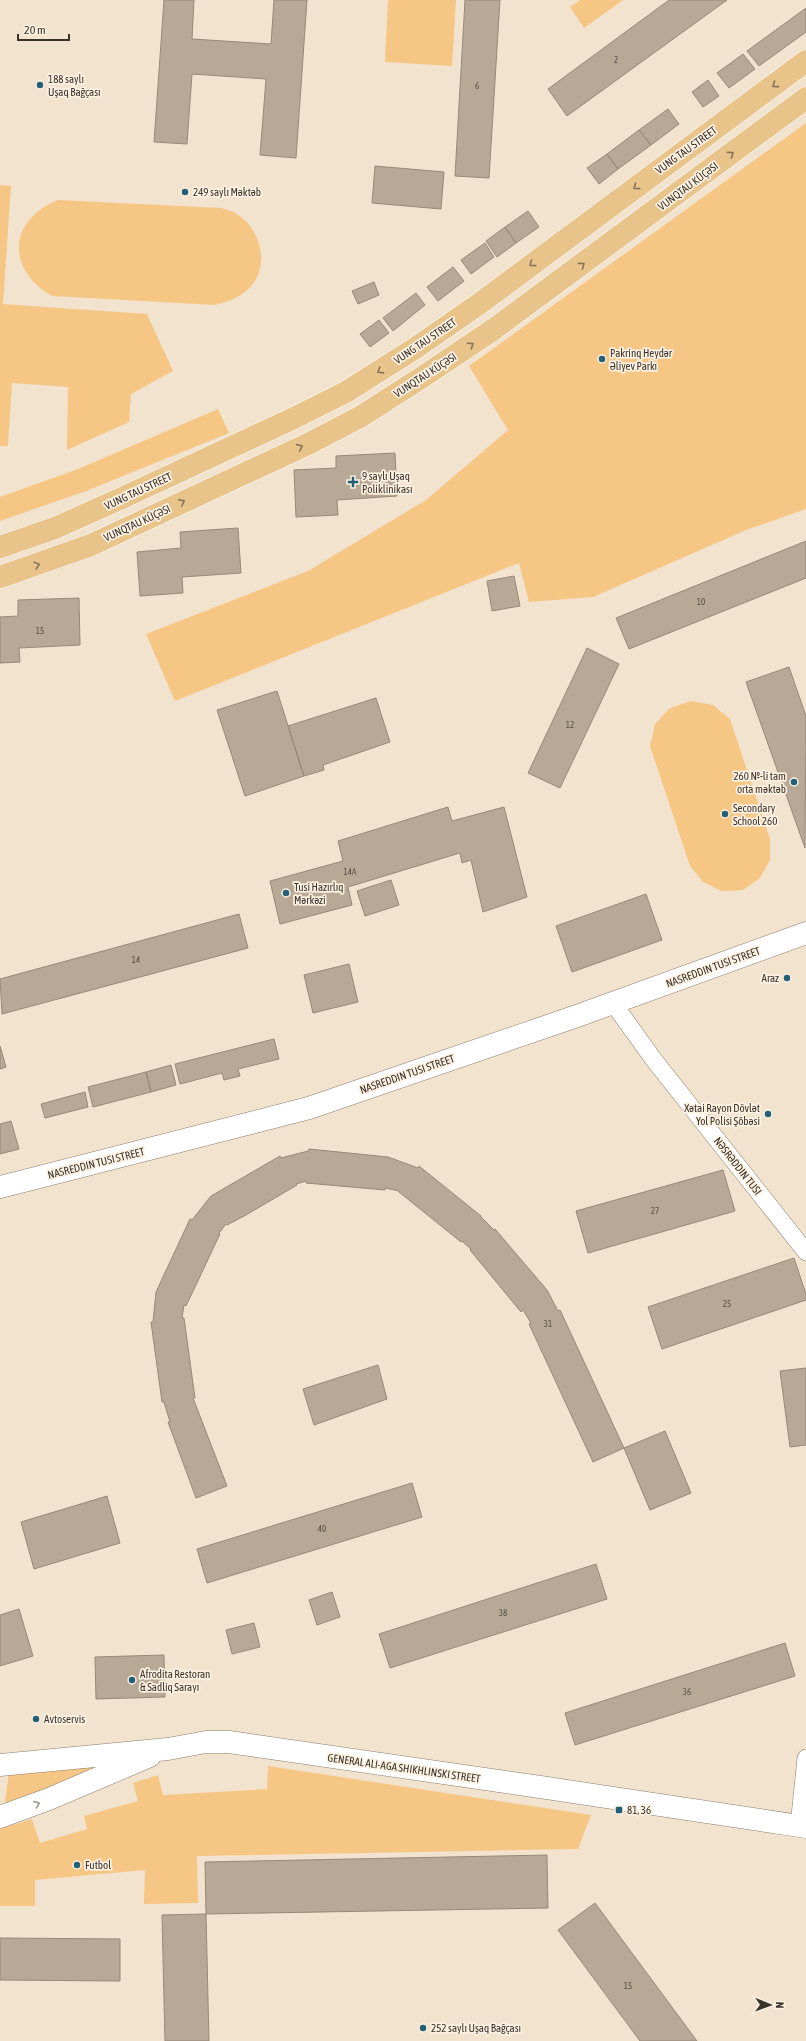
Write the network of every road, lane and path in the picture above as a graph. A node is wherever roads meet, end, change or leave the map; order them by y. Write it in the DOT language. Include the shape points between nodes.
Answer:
graph roads {
  1 [pos="806,61"];
  2 [pos="806,98"];
  3 [pos="0,547"];
  4 [pos="0,577"];
  5 [pos="806,933"];
  6 [pos="613,1003"];
  7 [pos="0,1187"];
  8 [pos="806,1252"];
  9 [pos="168,1749"];
  10 [pos="806,1758"];
  11 [pos="0,1765"];
  12 [pos="0,1817"];
  13 [pos="803,1826"];
  1 -- 3 [label="main road, VUNG TAU STREET, one-way" via="478,304 346,392 55,528"];
  4 -- 2 [label="main road, VUNQTAU KÜÇƏSI, one-way" via="91,545 308,444 360,417 494,330"];
  5 -- 6 [label="main road, NASREDDIN TUSI STREET"];
  6 -- 7 [label="main road, NASREDDIN TUSI STREET" via="309,1108"];
  6 -- 8 [label="street, NƏSRƏDDIN TUSI" via="654,1060"];
  9 -- 11 [label="main road, GENERAL ALI-AGA SHIKHLINSKI STREET"];
  12 -- 9 [label="main road, one-way" via="100,1779"];
  9 -- 13 [label="main road, GENERAL ALI-AGA SHIKHLINSKI STREET" via="206,1742 229,1742"];
  10 -- 13 [label="street"];
}
